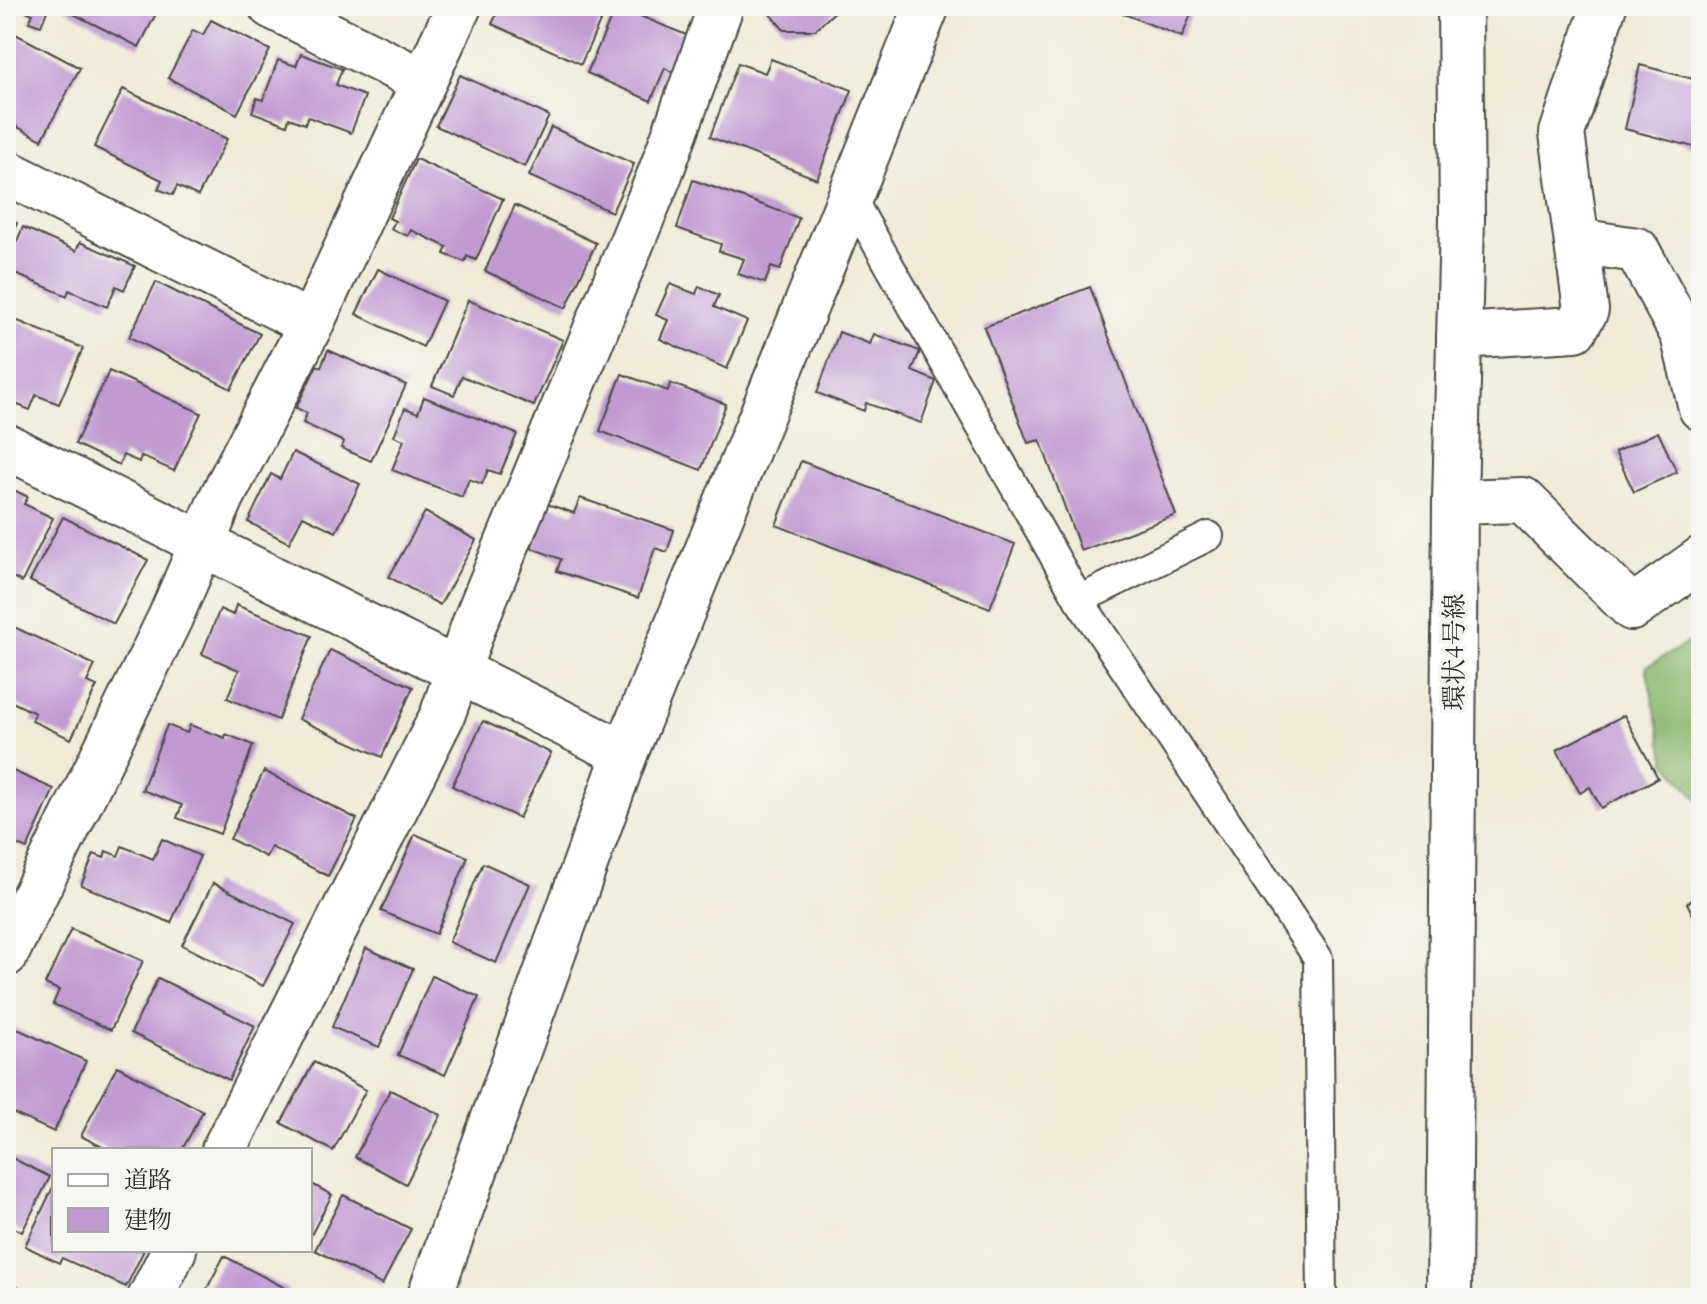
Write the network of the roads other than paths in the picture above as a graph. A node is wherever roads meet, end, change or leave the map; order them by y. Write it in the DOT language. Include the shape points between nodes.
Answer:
graph roads {
  1 [pos="271,6"];
  2 [pos="459,6"];
  3 [pos="721,6"];
  4 [pos="927,6"];
  5 [pos="1460,6"];
  6 [pos="1604,6"];
  7 [pos="423,81"];
  8 [pos="6,172"];
  9 [pos="850,196"];
  10 [pos="1577,241"];
  11 [pos="311,324"];
  12 [pos="1459,336"];
  13 [pos="1701,408"];
  14 [pos="6,446"];
  15 [pos="1455,502"];
  16 [pos="1209,536"];
  17 [pos="202,544"];
  18 [pos="1701,559"];
  19 [pos="1079,600"];
  20 [pos="458,671"];
  21 [pos="625,754"];
  22 [pos="6,954"];
  23 [pos="225,1148"];
  24 [pos="173,1252"];
  25 [pos="150,1298"];
  26 [pos="429,1298"];
  27 [pos="1322,1298"];
  28 [pos="1449,1298"];
  1 -- 7 [label="street"];
  2 -- 7 [label="street"];
  3 -- 20 [label="street" via="660,174"];
  4 -- 9 [label="street"];
  5 -- 12 [label="street, 環状4号線"];
  6 -- 10 [label="street" via="1562,133"];
  7 -- 11 [label="street"];
  8 -- 11 [label="street"];
  9 -- 19 [label="lane"];
  9 -- 21 [label="street"];
  10 -- 12 [label="street" via="1586,310 1575,329"];
  10 -- 13 [label="street" via="1637,250 1683,335"];
  11 -- 17 [label="street"];
  12 -- 15 [label="street, 環状4号線"];
  14 -- 17 [label="street"];
  15 -- 18 [label="street" via="1523,500 1632,608"];
  15 -- 28 [label="street, 環状4号線"];
  16 -- 19 [label="lane"];
  17 -- 20 [label="street"];
  17 -- 22 [label="street"];
  19 -- 27 [label="lane" via="1318,958"];
  20 -- 21 [label="street"];
  20 -- 23 [label="street" via="442,716"];
  21 -- 26 [label="street"];
  24 -- 25 [label="street"];
}
